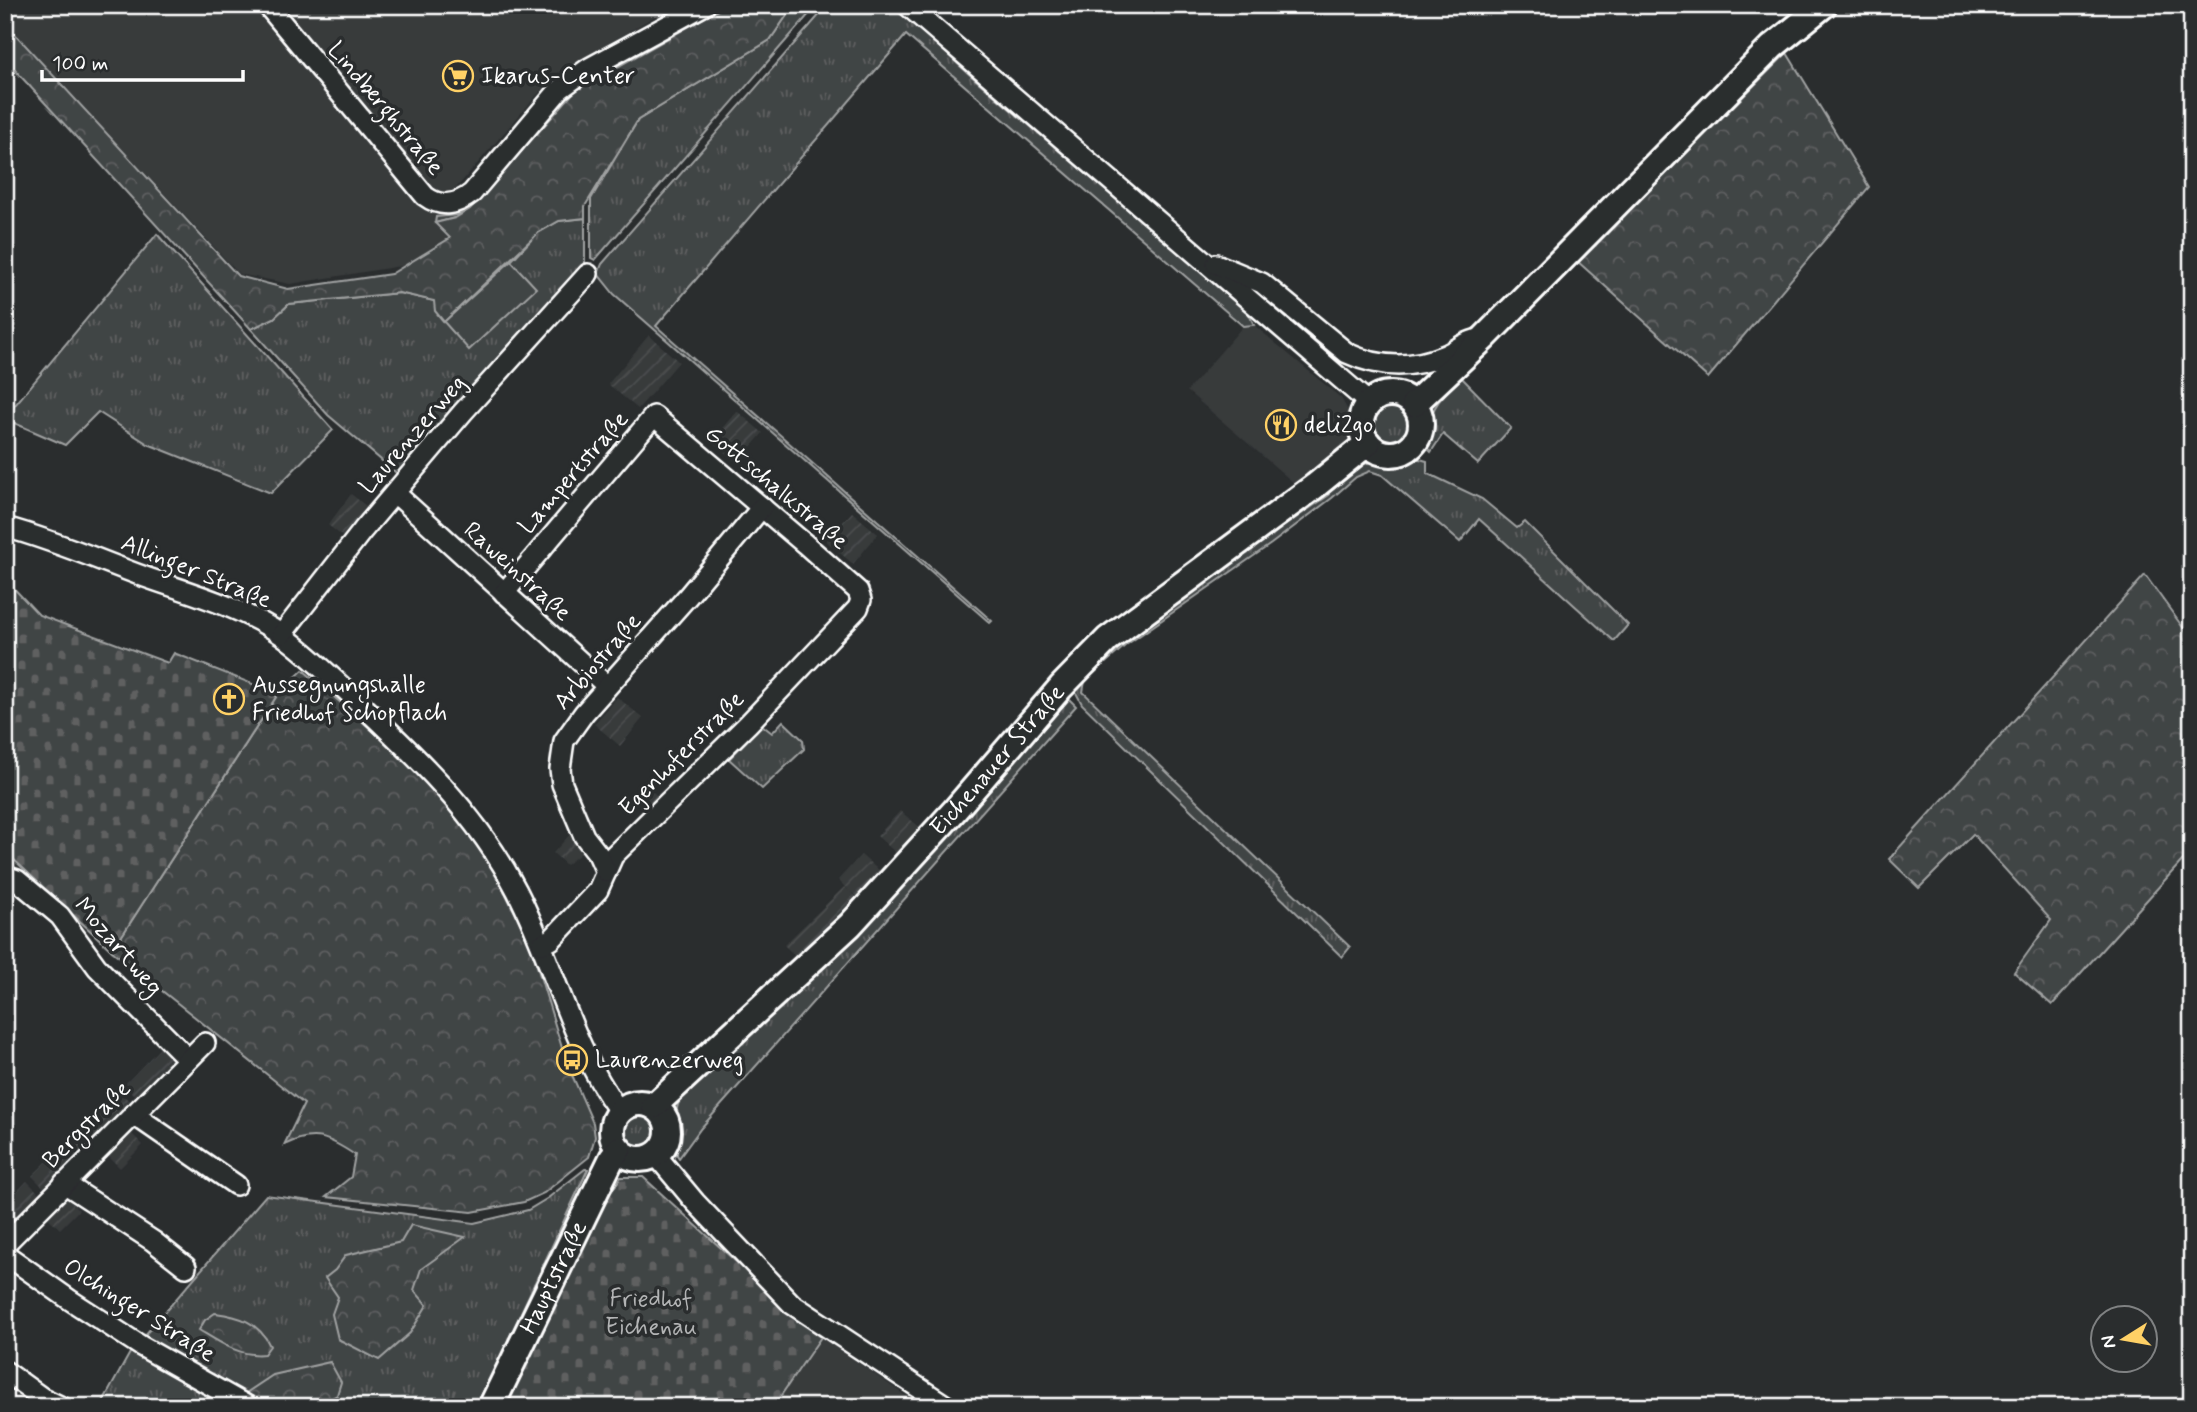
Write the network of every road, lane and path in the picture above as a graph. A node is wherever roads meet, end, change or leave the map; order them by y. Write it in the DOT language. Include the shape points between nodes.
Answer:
graph roads {
  1 [pos="267,5"];
  2 [pos="705,5"];
  3 [pos="907,5"];
  4 [pos="1824,5"];
  5 [pos="1202,259"];
  6 [pos="588,274"];
  7 [pos="1484,338"];
  8 [pos="1369,403"];
  9 [pos="1414,404"];
  10 [pos="654,416"];
  11 [pos="1368,443"];
  12 [pos="395,493"];
  13 [pos="762,507"];
  14 [pos="5,527"];
  15 [pos="504,593"];
  16 [pos="861,600"];
  17 [pos="282,634"];
  18 [pos="607,686"];
  19 [pos="606,872"];
  20 [pos="5,876"];
  21 [pos="542,943"];
  22 [pos="205,1043"];
  23 [pos="188,1059"];
  24 [pos="653,1106"];
  25 [pos="620,1111"];
  26 [pos="133,1114"];
  27 [pos="619,1149"];
  28 [pos="655,1154"];
  29 [pos="64,1183"];
  30 [pos="236,1185"];
  31 [pos="5,1244"];
  32 [pos="5,1254"];
  33 [pos="186,1267"];
  34 [pos="5,1371"];
  35 [pos="62,1407"];
  36 [pos="249,1407"];
  37 [pos="491,1407"];
  38 [pos="948,1407"];
  1 -- 2 [label="street, Lindberghstraße" via="425,196 446,205 472,193 560,89 589,68"];
  3 -- 5 [label="street"];
  4 -- 7 [label="main road" via="1772,47"];
  5 -- 7 [label="street" via="1262,283 1363,361 1416,364"];
  5 -- 8 [label="street"];
  6 -- 12 [label="street, Laurenzerweg"];
  7 -- 9 [label="main road"];
  8 -- 9 [label="main road" via="1392,394"];
  8 -- 11 [label="main road" via="1361,427"];
  9 -- 11 [label="main road" via="1421,423 1410,447 1388,453"];
  10 -- 13 [label="street, Gottschalkstraße"];
  10 -- 15 [label="street, Lampertstraße"];
  11 -- 24 [label="main road, Eichenauer Straße" via="1108,639 850,925"];
  12 -- 15 [label="street, Raweinstraße"];
  12 -- 17 [label="street, Laurenzerweg"];
  13 -- 16 [label="street, Gottschalkstraße" via="858,591"];
  13 -- 18 [label="street, Arbiostraße"];
  14 -- 17 [label="street, Allinger Straße" via="220,604"];
  15 -- 18 [label="street, Raweinstraße"];
  16 -- 19 [label="street, Egenhoferstraße" via="762,710 613,856"];
  17 -- 21 [label="street, Allinger Straße" via="440,781 507,872"];
  18 -- 19 [label="street, Arbiostraße" via="564,741 560,769 583,836"];
  19 -- 21 [label="street, Egenhoferstraße" via="598,890 551,940"];
  20 -- 23 [label="street, Mozartweg" via="17,880 60,916 97,967"];
  21 -- 25 [label="street, Allinger Straße" via="584,1054"];
  22 -- 23 [label="street, Bergstraße"];
  23 -- 26 [label="street, Bergstraße"];
  24 -- 25 [label="main road" via="637,1103"];
  24 -- 28 [label="main road" via="663,1116 667,1134"];
  25 -- 27 [label="main road" via="612,1132"];
  26 -- 29 [label="street, Bergstraße"];
  26 -- 30 [label="street"];
  27 -- 28 [label="main road" via="634,1158"];
  27 -- 37 [label="main road, Hauptstraße"];
  28 -- 38 [label="street" via="792,1304"];
  29 -- 31 [label="street, Bergstraße"];
  29 -- 33 [label="street"];
  32 -- 36 [label="street, Olchinger Straße" via="131,1339"];
  34 -- 35 [label="street"];
}
